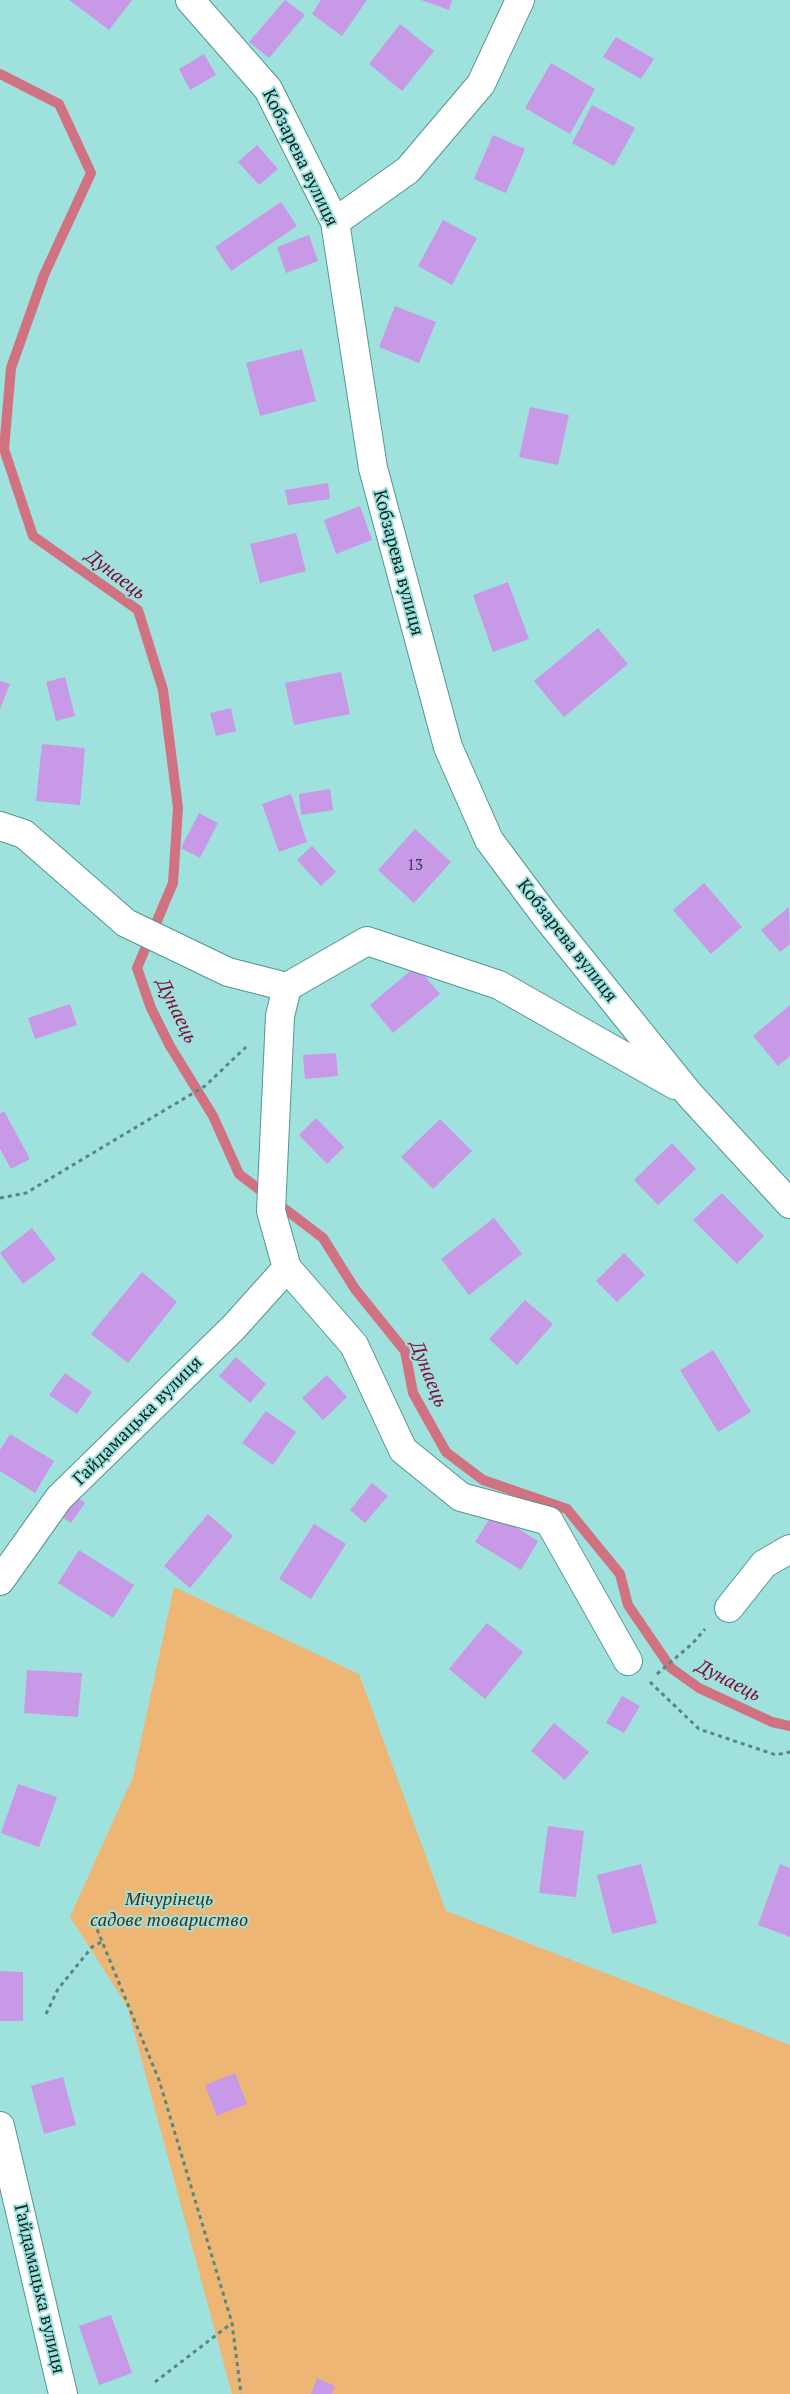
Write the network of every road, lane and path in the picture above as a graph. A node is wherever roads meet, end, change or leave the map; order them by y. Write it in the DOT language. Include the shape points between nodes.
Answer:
graph roads {
  1 [pos="190,0"];
  2 [pos="520,0"];
  3 [pos="335,222"];
  4 [pos="0,826"];
  5 [pos="287,987"];
  6 [pos="280,1016"];
  7 [pos="689,1094"];
  8 [pos="0,1198"];
  9 [pos="790,1204"];
  10 [pos="287,1268"];
  11 [pos="790,1549"];
  12 [pos="0,1581"];
  13 [pos="729,1608"];
  14 [pos="693,1643"];
  15 [pos="628,1661"];
  16 [pos="657,1675"];
  17 [pos="790,1752"];
  18 [pos="94,1922"];
  19 [pos="103,1941"];
  20 [pos="46,2014"];
  21 [pos="0,2126"];
  22 [pos="232,2323"];
  23 [pos="155,2382"];
  24 [pos="64,2394"];
  25 [pos="241,2394"];
  1 -- 3 [label="street, Кобзарева вулиця" via="268,89"];
  2 -- 3 [label="street" via="481,84 408,170"];
  3 -- 7 [label="street, Кобзарева вулиця" via="373,468 448,747 489,840 544,914"];
  4 -- 5 [label="street" via="24,834 126,923 228,972"];
  5 -- 6 [label="street"];
  5 -- 7 [label="street" via="367,941 499,985"];
  6 -- 8 [label="path" via="205,1086 26,1193"];
  6 -- 10 [label="street" via="271,1211"];
  7 -- 9 [label="street"];
  10 -- 12 [label="street, Гайдамацька вулиця" via="233,1328 59,1498"];
  10 -- 15 [label="street" via="354,1345 403,1450 461,1497 548,1521"];
  11 -- 13 [label="street" via="764,1564"];
  14 -- 16 [label="path"];
  15 -- 17 [label="path" via="699,1729 776,1755"];
  18 -- 19 [label="path"];
  19 -- 20 [label="path" via="92,1946 58,1989"];
  19 -- 22 [label="path" via="159,2080"];
  21 -- 24 [label="street, Гайдамацька вулиця"];
  22 -- 23 [label="path"];
  22 -- 25 [label="path"];
}
